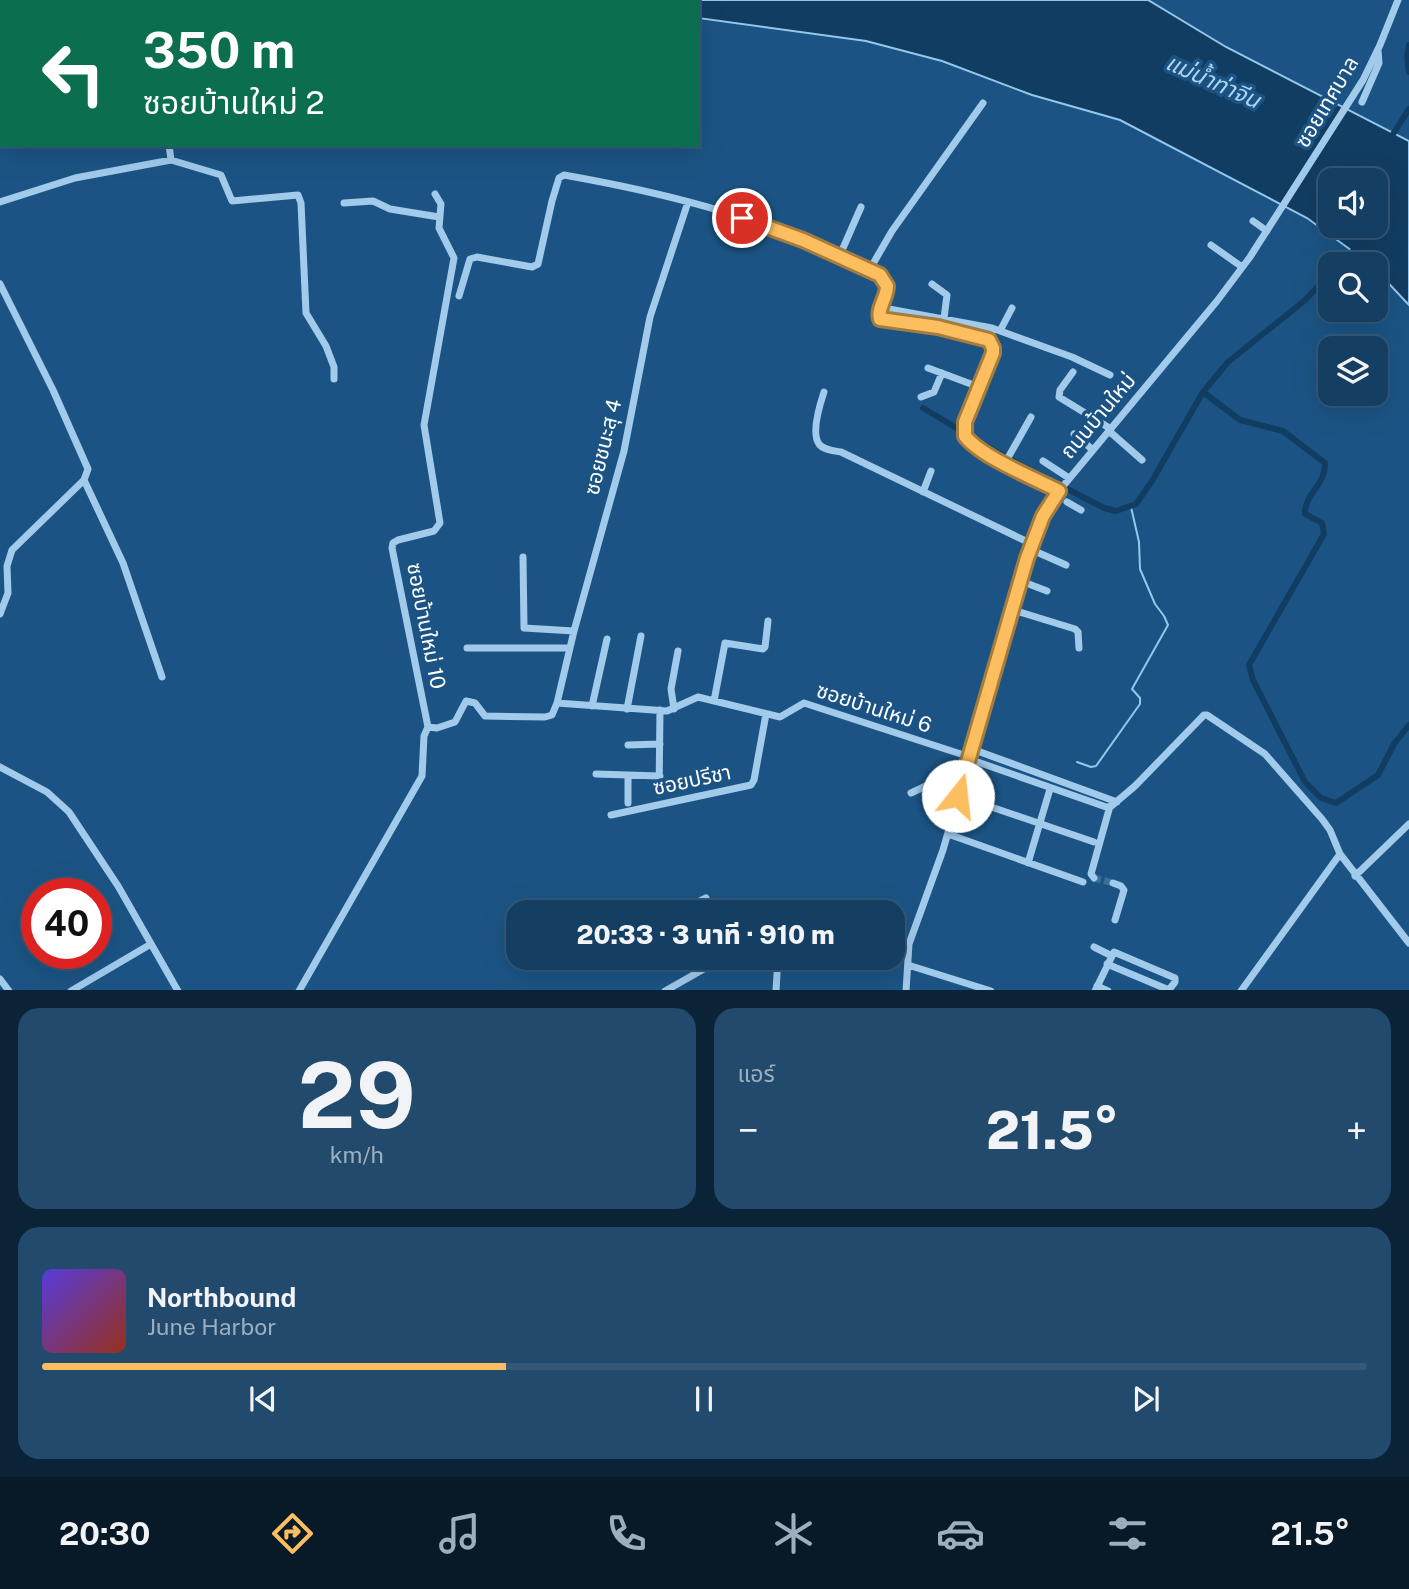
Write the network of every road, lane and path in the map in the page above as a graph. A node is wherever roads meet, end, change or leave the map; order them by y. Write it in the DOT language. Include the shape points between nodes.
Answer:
graph roads {
  1 [pos="1398,0"];
  2 [pos="1378,50"];
  3 [pos="1362,102"];
  4 [pos="983,103"];
  5 [pos="169,147"];
  6 [pos="171,160"];
  7 [pos="435,194"];
  8 [pos="0,202"];
  9 [pos="688,202"];
  10 [pos="344,203"];
  11 [pos="861,207"];
  12 [pos="439,217"];
  13 [pos="1276,217"];
  14 [pos="1253,221"];
  15 [pos="1267,231"];
  16 [pos="1211,245"];
  17 [pos="840,255"];
  18 [pos="1242,267"];
  19 [pos="870,270"];
  20 [pos="0,284"];
  21 [pos="932,284"];
  22 [pos="459,296"];
  23 [pos="1012,308"];
  24 [pos="889,309"];
  25 [pos="944,318"];
  26 [pos="992,328"];
  27 [pos="1001,329"];
  28 [pos="991,343"];
  29 [pos="928,368"];
  30 [pos="1073,372"];
  31 [pos="942,373"];
  32 [pos="1110,375"];
  33 [pos="334,379"];
  34 [pos="979,387"];
  35 [pos="824,392"];
  36 [pos="921,397"];
  37 [pos="1031,417"];
  38 [pos="1110,430"];
  39 [pos="1074,434"];
  40 [pos="1093,450"];
  41 [pos="1142,460"];
  42 [pos="1043,461"];
  43 [pos="1005,463"];
  44 [pos="931,471"];
  45 [pos="1069,478"];
  46 [pos="84,480"];
  47 [pos="923,492"];
  48 [pos="1061,497"];
  49 [pos="1082,510"];
  50 [pos="1031,546"];
  51 [pos="523,557"];
  52 [pos="1066,565"];
  53 [pos="1021,581"];
  54 [pos="1047,591"];
  55 [pos="1013,610"];
  56 [pos="0,614"];
  57 [pos="768,621"];
  58 [pos="573,631"];
  59 [pos="641,636"];
  60 [pos="607,639"];
  61 [pos="467,648"];
  62 [pos="569,648"];
  63 [pos="1079,648"];
  64 [pos="678,651"];
  65 [pos="162,677"];
  66 [pos="714,701"];
  67 [pos="557,703"];
  68 [pos="592,706"];
  69 [pos="627,709"];
  70 [pos="674,709"];
  71 [pos="660,710"];
  72 [pos="766,714"];
  73 [pos="428,727"];
  74 [pos="660,744"];
  75 [pos="628,745"];
  76 [pos="970,755"];
  77 [pos="0,766"];
  78 [pos="596,774"];
  79 [pos="628,776"];
  80 [pos="660,776"];
  81 [pos="1050,789"];
  82 [pos="911,793"];
  83 [pos="659,794"];
  84 [pos="959,795"];
  85 [pos="1114,800"];
  86 [pos="628,803"];
  87 [pos="1109,808"];
  88 [pos="611,815"];
  89 [pos="1409,824"];
  90 [pos="1041,825"];
  91 [pos="948,834"];
  92 [pos="1094,842"];
  93 [pos="1340,854"];
  94 [pos="1028,863"];
  95 [pos="1355,876"];
  96 [pos="1094,878"];
  97 [pos="1083,882"];
  98 [pos="1113,883"];
  99 [pos="706,898"];
  100 [pos="702,900"];
  101 [pos="1115,920"];
  102 [pos="1409,943"];
  103 [pos="150,944"];
  104 [pos="905,944"];
  105 [pos="909,944"];
  106 [pos="1094,947"];
  107 [pos="1111,955"];
  108 [pos="1107,964"];
  109 [pos="908,965"];
  110 [pos="701,970"];
  111 [pos="777,970"];
  112 [pos="0,979"];
  113 [pos="684,980"];
  114 [pos="1096,988"];
  115 [pos="8,990"];
  116 [pos="71,990"];
  117 [pos="178,990"];
  118 [pos="299,990"];
  119 [pos="665,990"];
  120 [pos="682,990"];
  121 [pos="776,990"];
  122 [pos="906,990"];
  123 [pos="991,990"];
  124 [pos="1108,990"];
  125 [pos="1169,990"];
  126 [pos="1241,990"];
  1 -- 2 [label="street, ซอยเทศบาล"];
  2 -- 3 [label="street" via="1379,63"];
  2 -- 13 [label="street, ซอยเทศบาล"];
  4 -- 19 [label="street" via="892,231"];
  5 -- 6 [label="street"];
  6 -- 8 [label="street" via="75,178"];
  6 -- 33 [label="street" via="221,175 232,201 299,196 306,313 326,346"];
  7 -- 12 [label="street, ซอยบ้านใหม่ 10" via="441,204"];
  9 -- 17 [label="street" via="768,226"];
  9 -- 22 [label="street" via="562,176 538,264 470,259"];
  9 -- 58 [label="street, ซอยชนะสุ 4" via="650,317 624,451"];
  10 -- 12 [label="street" via="373,201 390,209"];
  11 -- 17 [label="street"];
  12 -- 73 [label="street, ซอยบ้านใหม่ 10" via="441,233 454,258 424,425 440,523 434,531 398,540 393,548"];
  13 -- 15 [label="street, ถนนบ้านใหม่"];
  14 -- 15 [label="street"];
  15 -- 18 [label="street, ถนนบ้านใหม่"];
  16 -- 18 [label="street"];
  17 -- 19 [label="street"];
  18 -- 38 [label="street, ถนนบ้านใหม่"];
  19 -- 28 [label="street" via="885,282 880,319 938,327"];
  20 -- 46 [label="street" via="82,455 88,469"];
  21 -- 25 [label="street" via="947,295"];
  23 -- 27 [label="street"];
  24 -- 25 [label="street"];
  25 -- 26 [label="street"];
  26 -- 27 [label="street"];
  26 -- 28 [label="street"];
  27 -- 32 [label="street"];
  28 -- 34 [label="street" via="993,353"];
  29 -- 31 [label="street"];
  30 -- 38 [label="street" via="1059,397"];
  31 -- 34 [label="street"];
  31 -- 36 [label="street" via="934,392"];
  34 -- 43 [label="street" via="965,422 965,436"];
  35 -- 47 [label="street" via="817,415 819,444"];
  37 -- 43 [label="street"];
  38 -- 40 [label="street, ถนนบ้านใหม่"];
  38 -- 41 [label="street"];
  39 -- 40 [label="street"];
  40 -- 45 [label="street, ถนนบ้านใหม่"];
  42 -- 45 [label="street"];
  43 -- 48 [label="street"];
  44 -- 47 [label="street"];
  45 -- 48 [label="street, ถนนบ้านใหม่"];
  46 -- 56 [label="street" via="12,550 8,593"];
  46 -- 65 [label="street" via="124,563"];
  47 -- 50 [label="street"];
  48 -- 49 [label="street"];
  48 -- 50 [label="street, ถนนบ้านใหม่" via="1043,516"];
  50 -- 52 [label="street"];
  50 -- 53 [label="street, ถนนบ้านใหม่"];
  51 -- 58 [label="street" via="523,628"];
  53 -- 54 [label="street"];
  53 -- 55 [label="street, ถนนบ้านใหม่"];
  55 -- 63 [label="street" via="1075,629"];
  55 -- 76 [label="street, ถนนบ้านใหม่"];
  57 -- 66 [label="street" via="763,649 724,643"];
  58 -- 62 [label="street, ซอยชนะสุ 4"];
  59 -- 69 [label="street"];
  60 -- 68 [label="street"];
  61 -- 62 [label="street"];
  62 -- 67 [label="street, ซอยชนะสุ 4"];
  64 -- 70 [label="street" via="671,682"];
  66 -- 70 [label="street, ซอยบ้านใหม่ 6" via="694,698"];
  66 -- 72 [label="street, ซอยบ้านใหม่ 6"];
  67 -- 68 [label="street, ซอยบ้านใหม่ 6"];
  67 -- 73 [label="street" via="550,716 500,717 482,715 475,703 466,701 455,722"];
  68 -- 69 [label="street, ซอยบ้านใหม่ 6"];
  69 -- 71 [label="street, ซอยบ้านใหม่ 6"];
  70 -- 71 [label="street, ซอยบ้านใหม่ 6"];
  71 -- 74 [label="street"];
  72 -- 76 [label="street, ซอยบ้านใหม่ 6" via="783,717 799,704 808,703"];
  72 -- 88 [label="street, ซอยปรีชา" via="751,785"];
  73 -- 118 [label="street, ซอยบ้านใหม่ 10" via="422,776"];
  74 -- 75 [label="street"];
  74 -- 80 [label="street"];
  76 -- 81 [label="street"];
  76 -- 84 [label="street, ถนนบ้านใหม่"];
  76 -- 85 [label="street"];
  77 -- 103 [label="street" via="47,792 69,811"];
  78 -- 79 [label="street"];
  79 -- 80 [label="street"];
  79 -- 86 [label="street"];
  80 -- 83 [label="street"];
  81 -- 87 [label="street"];
  81 -- 90 [label="street"];
  82 -- 84 [label="street" via="930,784"];
  84 -- 90 [label="street"];
  84 -- 91 [label="street, ถนนบ้านใหม่"];
  85 -- 87 [label="street"];
  85 -- 93 [label="street" via="1205,715 1265,754 1326,824"];
  87 -- 96 [label="street" via="1091,874"];
  89 -- 95 [label="street"];
  90 -- 92 [label="street"];
  90 -- 94 [label="street"];
  91 -- 94 [label="street"];
  91 -- 105 [label="street, ถนนบ้านใหม่"];
  93 -- 95 [label="street"];
  93 -- 126 [label="street"];
  94 -- 97 [label="street"];
  95 -- 102 [label="street"];
  98 -- 101 [label="street" via="1124,890"];
  99 -- 100 [label="street"];
  103 -- 116 [label="street"];
  103 -- 117 [label="street"];
  104 -- 105 [label="street"];
  105 -- 109 [label="street, ถนนบ้านใหม่"];
  106 -- 107 [label="street"];
  107 -- 108 [label="street"];
  107 -- 125 [label="street" via="1114,952 1173,976 1176,979"];
  108 -- 114 [label="street"];
  108 -- 125 [label="street"];
  109 -- 122 [label="street, ถนนบ้านใหม่"];
  109 -- 123 [label="street"];
  110 -- 113 [label="street"];
  111 -- 121 [label="street"];
  112 -- 115 [label="street"];
  113 -- 119 [label="street"];
  113 -- 120 [label="street"];
  114 -- 124 [label="street"];
}
